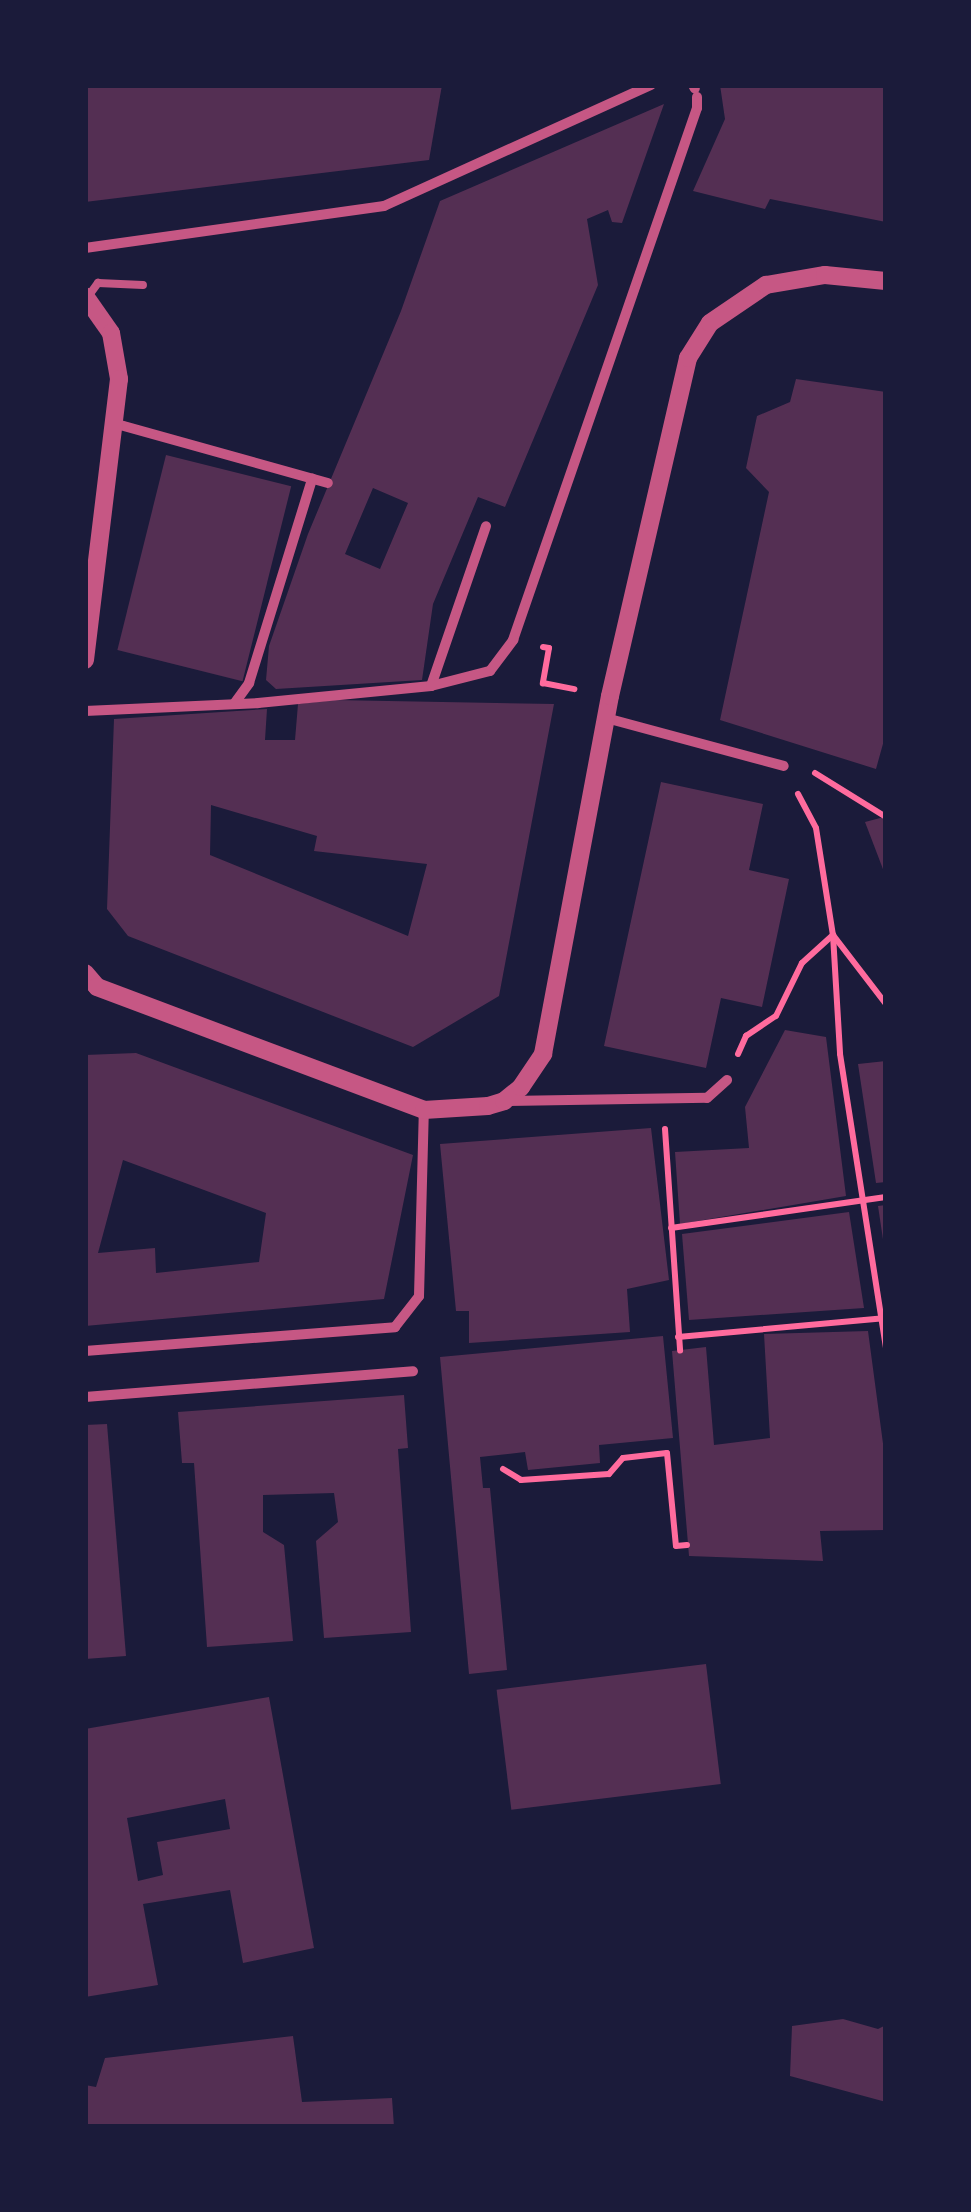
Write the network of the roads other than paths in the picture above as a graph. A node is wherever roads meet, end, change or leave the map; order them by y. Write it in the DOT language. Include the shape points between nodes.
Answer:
graph roads {
  1 [pos="650,85"];
  2 [pos="695,90"];
  3 [pos="85,248"];
  4 [pos="886,280"];
  5 [pos="143,285"];
  6 [pos="86,297"];
  7 [pos="113,423"];
  8 [pos="312,478"];
  9 [pos="328,483"];
  10 [pos="486,526"];
  11 [pos="85,660"];
  12 [pos="432,686"];
  13 [pos="234,704"];
  14 [pos="85,711"];
  15 [pos="606,718"];
  16 [pos="784,766"];
  17 [pos="89,982"];
  18 [pos="727,1080"];
  19 [pos="504,1102"];
  20 [pos="424,1110"];
  21 [pos="85,1351"];
  22 [pos="413,1372"];
  23 [pos="85,1397"];
  1 -- 3 [label="street" via="384,206"];
  2 -- 12 [label="street" via="691,127 513,640 490,671"];
  4 -- 15 [label="street" via="790,278 743,297 710,322 688,358 675,404"];
  5 -- 6 [label="lane" via="98,283"];
  6 -- 7 [label="street" via="111,333 125,380"];
  7 -- 8 [label="street"];
  7 -- 11 [label="street"];
  8 -- 9 [label="street"];
  8 -- 13 [label="street" via="248,682"];
  10 -- 12 [label="street"];
  12 -- 13 [label="street"];
  13 -- 14 [label="street"];
  15 -- 16 [label="street"];
  15 -- 19 [label="street" via="543,1054"];
  17 -- 20 [label="street"];
  18 -- 19 [label="street" via="708,1098"];
  19 -- 20 [label="street"];
  20 -- 21 [label="street" via="419,1296 395,1327"];
  22 -- 23 [label="street"];
}
